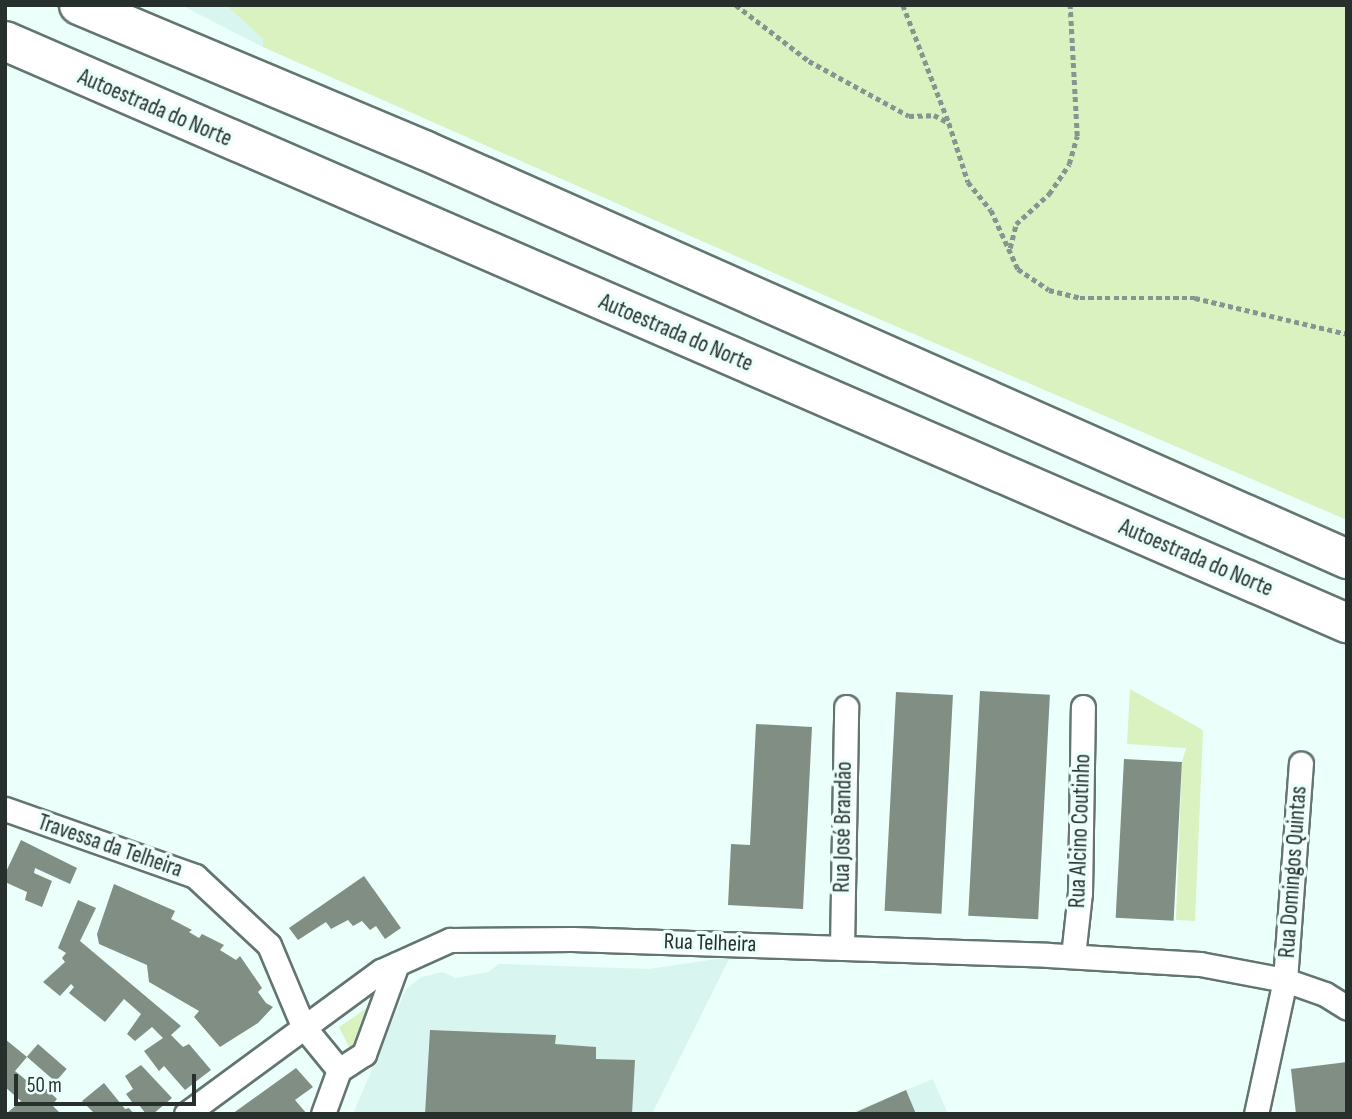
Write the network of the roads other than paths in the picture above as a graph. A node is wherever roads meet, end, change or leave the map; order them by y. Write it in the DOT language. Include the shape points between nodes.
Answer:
graph roads {
  1 [pos="79,5"];
  2 [pos="126,5"];
  3 [pos="5,41"];
  4 [pos="5,54"];
  5 [pos="72,72"];
  6 [pos="424,150"];
  7 [pos="1347,559"];
  8 [pos="1347,623"];
  9 [pos="1083,706"];
  10 [pos="846,707"];
  11 [pos="1301,764"];
  12 [pos="5,808"];
  13 [pos="842,948"];
  14 [pos="1073,956"];
  15 [pos="397,964"];
  16 [pos="1285,981"];
  17 [pos="1347,1008"];
  18 [pos="303,1026"];
  19 [pos="339,1070"];
  20 [pos="186,1114"];
  21 [pos="323,1114"];
  22 [pos="1256,1114"];
  1 -- 6 [label="highway"];
  2 -- 6 [label="highway"];
  3 -- 5 [label="highway, Autoestrada do Norte"];
  4 -- 5 [label="highway"];
  5 -- 8 [label="highway, Autoestrada do Norte"];
  6 -- 7 [label="highway"];
  9 -- 14 [label="street, Rua Alcino Coutinho" via="1080,893"];
  10 -- 13 [label="street, Rua José Brandão"];
  11 -- 16 [label="street, Rua Domingos Quintas"];
  12 -- 18 [label="street, Travessa da Telheira" via="195,876 269,945"];
  13 -- 14 [label="street, Rua Telheira"];
  13 -- 15 [label="street, Rua Telheira" via="450,940"];
  14 -- 16 [label="street, Rua Telheira" via="1200,964"];
  15 -- 18 [label="street, Rua Telheira"];
  15 -- 19 [label="street" via="364,1054"];
  16 -- 17 [label="street, Rua Telheira" via="1325,993"];
  16 -- 22 [label="street, Rua Domingos Quintas"];
  18 -- 19 [label="street, Travessa da Telheira"];
  18 -- 20 [label="street, Rua Telheira"];
  19 -- 21 [label="street"];
}
